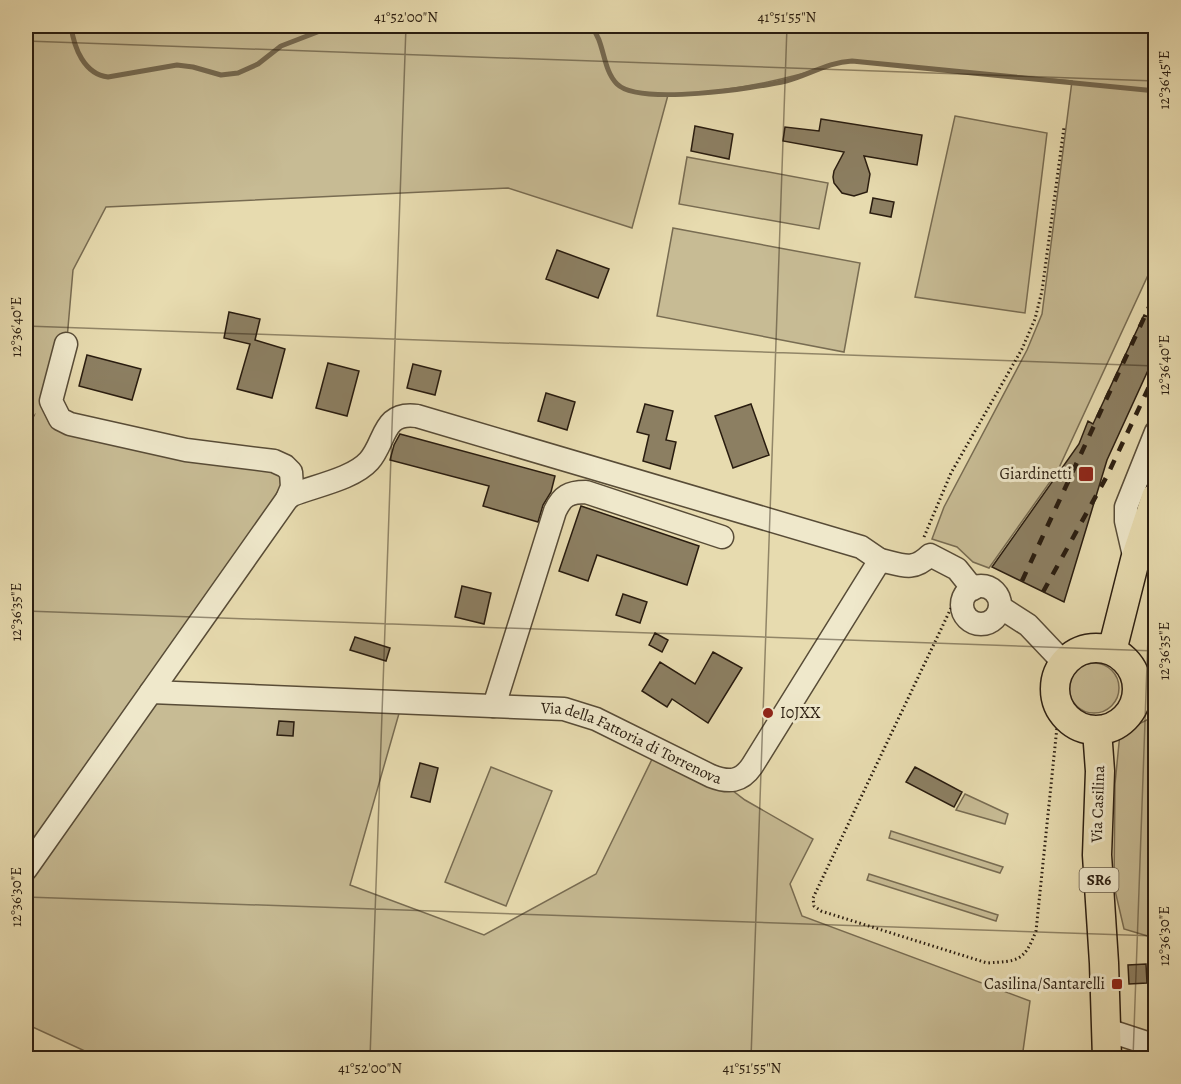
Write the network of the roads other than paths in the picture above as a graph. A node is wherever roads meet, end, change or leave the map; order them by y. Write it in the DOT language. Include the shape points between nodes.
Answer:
graph roads {
  1 [pos="66,344"];
  2 [pos="1155,432"];
  3 [pos="1155,497"];
  4 [pos="287,499"];
  5 [pos="1150,530"];
  6 [pos="722,537"];
  7 [pos="880,560"];
  8 [pos="1135,560"];
  9 [pos="973,589"];
  10 [pos="1000,607"];
  11 [pos="1112,651"];
  12 [pos="1064,663"];
  13 [pos="1146,691"];
  14 [pos="151,692"];
  15 [pos="494,706"];
  16 [pos="1097,730"];
  17 [pos="26,869"];
  18 [pos="1107,1030"];
  19 [pos="1155,1046"];
  20 [pos="1107,1059"];
  1 -- 4 [label="street" via="51,401 60,420 157,444 274,461 291,472 292,487"];
  2 -- 8 [label="street" via="1126,507"];
  3 -- 5 [label="main road"];
  4 -- 7 [label="street" via="364,465 389,425 411,415 861,547"];
  4 -- 14 [label="street"];
  5 -- 8 [label="main road"];
  6 -- 15 [label="street" via="586,492 563,497 555,511"];
  7 -- 9 [label="street" via="914,567 930,555 957,569"];
  7 -- 15 [label="street, Via della Fattoria di Torrenova" via="742,778 726,781 711,776 596,718 564,709"];
  8 -- 11 [label="main road"];
  9 -- 10 [label="street" via="983,586 994,591"];
  9 -- 10 [label="street" via="964,598 963,608 974,623 991,622"];
  10 -- 12 [label="street" via="1028,625"];
  11 -- 12 [label="main road" via="1087,649"];
  11 -- 13 [label="main road" via="1130,666"];
  12 -- 16 [label="main road" via="1056,687 1060,709 1076,725"];
  13 -- 16 [label="main road" via="1115,726"];
  14 -- 15 [label="street, Via della Fattoria di Torrenova"];
  14 -- 17 [label="street"];
  16 -- 18 [label="main road, Via Casilina / SR6" via="1097,855"];
  18 -- 19 [label="street"];
  18 -- 20 [label="main road, Via Casilina / SR6"];
}
